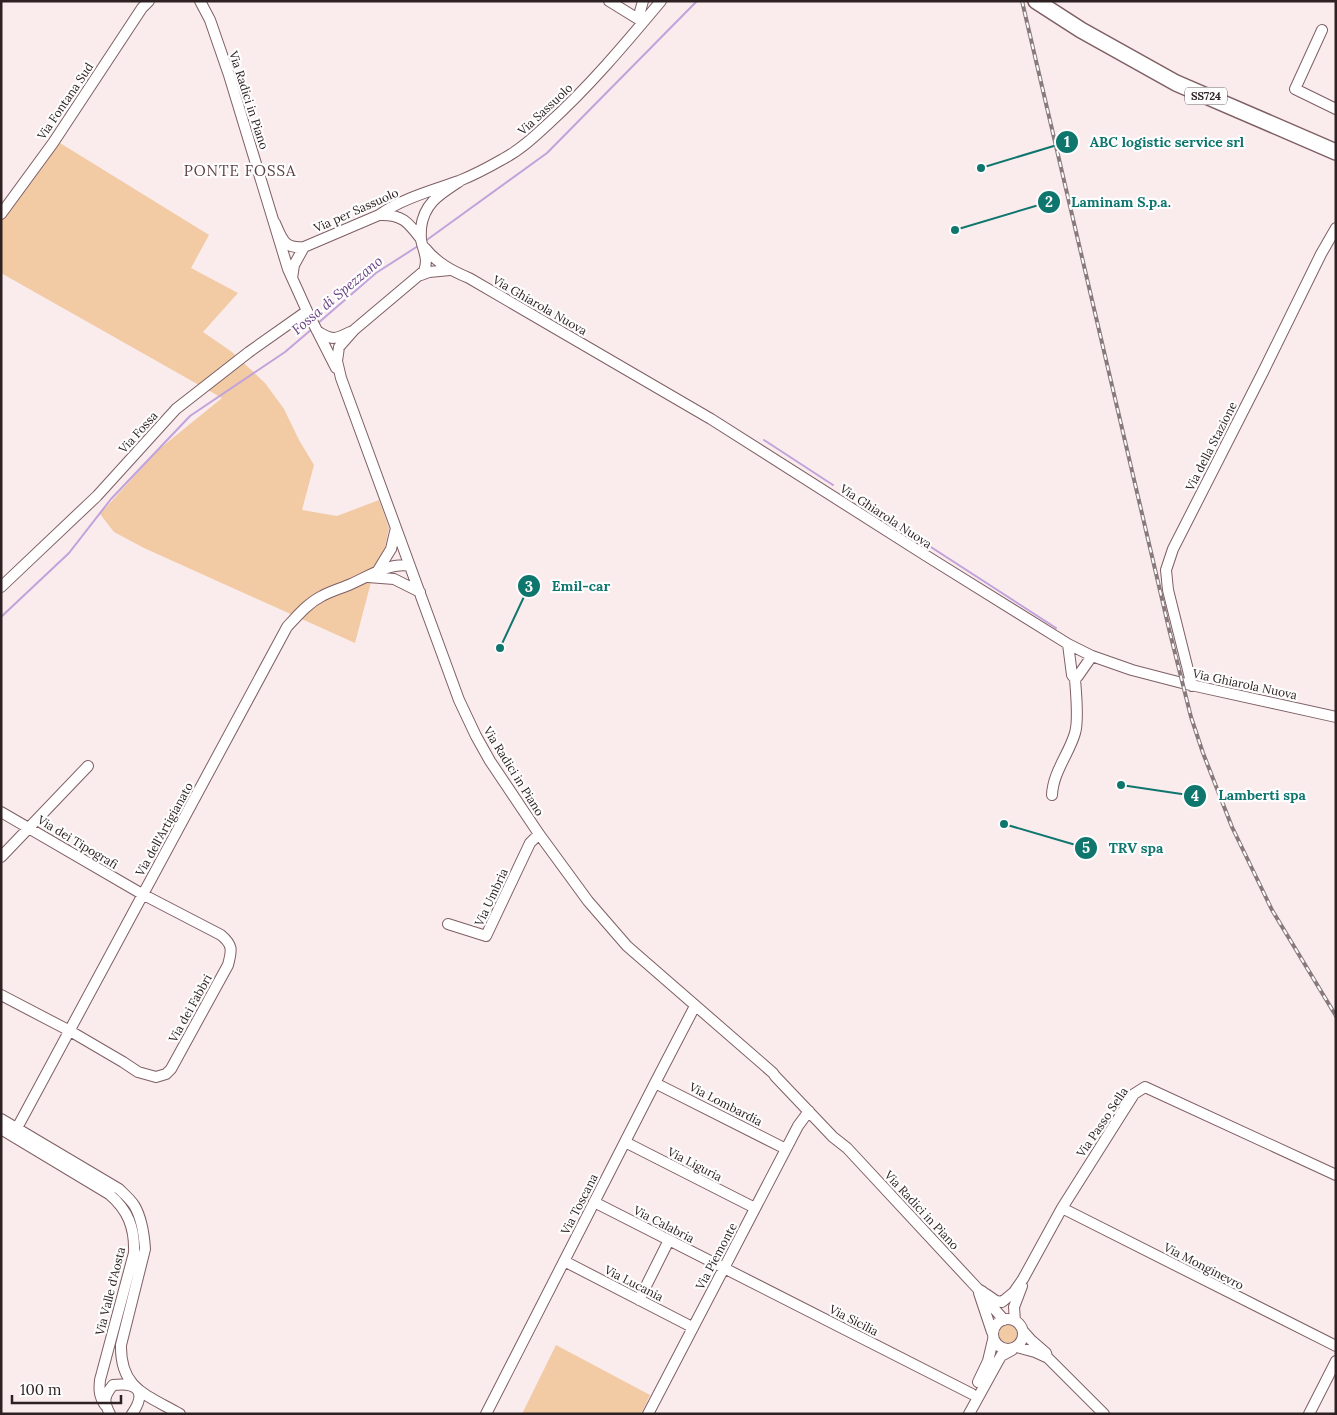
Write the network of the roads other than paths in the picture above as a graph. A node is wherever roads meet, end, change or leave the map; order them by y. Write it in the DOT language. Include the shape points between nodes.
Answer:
graph roads {
  1 [pos="149,1"];
  2 [pos="200,1"];
  3 [pos="609,1"];
  4 [pos="643,1"];
  5 [pos="661,1"];
  6 [pos="1036,1"];
  7 [pos="1055,1"];
  8 [pos="641,20"];
  9 [pos="1083,26"];
  10 [pos="1322,30"];
  11 [pos="1336,109"];
  12 [pos="1336,141"];
  13 [pos="1336,152"];
  14 [pos="460,180"];
  15 [pos="418,196"];
  16 [pos="1,214"];
  17 [pos="379,215"];
  18 [pos="275,224"];
  19 [pos="1336,228"];
  20 [pos="420,237"];
  21 [pos="304,247"];
  22 [pos="428,255"];
  23 [pos="450,270"];
  24 [pos="420,275"];
  25 [pos="292,278"];
  26 [pos="307,311"];
  27 [pos="354,330"];
  28 [pos="320,335"];
  29 [pos="340,374"];
  30 [pos="396,528"];
  31 [pos="410,566"];
  32 [pos="372,574"];
  33 [pos="394,579"];
  34 [pos="1,587"];
  35 [pos="420,592"];
  36 [pos="1068,644"];
  37 [pos="1092,656"];
  38 [pos="1075,679"];
  39 [pos="1192,686"];
  40 [pos="1336,717"];
  41 [pos="88,766"];
  42 [pos="1052,795"];
  43 [pos="1,812"];
  44 [pos="30,828"];
  45 [pos="539,834"];
  46 [pos="1,857"];
  47 [pos="142,894"];
  48 [pos="448,924"];
  49 [pos="1,995"];
  50 [pos="695,1006"];
  51 [pos="70,1031"];
  52 [pos="773,1073"];
  53 [pos="655,1082"];
  54 [pos="800,1092"];
  55 [pos="809,1111"];
  56 [pos="1,1119"];
  57 [pos="17,1128"];
  58 [pos="1,1129"];
  59 [pos="834,1129"];
  60 [pos="625,1142"];
  61 [pos="847,1148"];
  62 [pos="786,1149"];
  63 [pos="1336,1175"];
  64 [pos="594,1202"];
  65 [pos="755,1208"];
  66 [pos="1062,1208"];
  67 [pos="669,1240"];
  68 [pos="564,1261"];
  69 [pos="724,1268"];
  70 [pos="1024,1279"];
  71 [pos="981,1291"];
  72 [pos="1014,1292"];
  73 [pos="639,1300"];
  74 [pos="1008,1320"];
  75 [pos="692,1327"];
  76 [pos="1023,1330"];
  77 [pos="993,1336"];
  78 [pos="1336,1346"];
  79 [pos="1015,1348"];
  80 [pos="1047,1357"];
  81 [pos="1336,1362"];
  82 [pos="134,1386"];
  83 [pos="972,1394"];
  84 [pos="107,1409"];
  85 [pos="132,1414"];
  86 [pos="180,1414"];
  87 [pos="486,1414"];
  88 [pos="648,1414"];
  89 [pos="962,1414"];
  90 [pos="969,1414"];
  91 [pos="1104,1414"];
  92 [pos="1309,1414"];
  1 -- 16 [label="street, Via Fontana Sud"];
  2 -- 18 [label="street, Via Radici in Piano" via="229,75"];
  3 -- 8 [label="street"];
  4 -- 8 [label="street"];
  5 -- 8 [label="street, Via Sassuolo"];
  6 -- 9 [label="highway, SS724"];
  7 -- 9 [label="highway, SS724"];
  8 -- 14 [label="street, Via Sassuolo" via="608,65 535,136 517,151"];
  9 -- 12 [label="highway, SS724"];
  9 -- 13 [label="highway, SS724" via="1176,82"];
  10 -- 11 [label="street" via="1295,89"];
  14 -- 15 [label="street, Via Sassuolo"];
  14 -- 20 [label="street" via="428,206"];
  15 -- 17 [label="street, Via per Sassuolo"];
  17 -- 20 [label="street" via="402,218"];
  17 -- 21 [label="street, Via per Sassuolo"];
  18 -- 21 [label="street" via="289,246"];
  18 -- 25 [label="street, Via Radici in Piano"];
  19 -- 39 [label="street, Via della Stazione" via="1168,561 1168,590"];
  20 -- 22 [label="street"];
  21 -- 25 [label="street" via="294,265"];
  22 -- 23 [label="street, Via Ghiarola Nuova"];
  22 -- 24 [label="street"];
  23 -- 24 [label="street"];
  23 -- 36 [label="street, Via Ghiarola Nuova" via="711,419"];
  24 -- 27 [label="street"];
  25 -- 26 [label="street, Via Radici in Piano"];
  26 -- 28 [label="street, Via Radici in Piano"];
  26 -- 34 [label="street, Via Fossa" via="176,409 97,496"];
  27 -- 28 [label="street" via="335,339"];
  27 -- 29 [label="street" via="337,350"];
  28 -- 29 [label="street, Via Radici in Piano"];
  29 -- 30 [label="street, Via Radici in Piano"];
  30 -- 31 [label="street, Via Radici in Piano"];
  30 -- 32 [label="street" via="391,549"];
  31 -- 32 [label="street, Via dell'Artigianato"];
  31 -- 33 [label="street"];
  31 -- 35 [label="street, Via Radici in Piano"];
  32 -- 33 [label="street, Via dell'Artigianato"];
  32 -- 47 [label="street, Via dell'Artigianato" via="322,596 301,610 287,627"];
  33 -- 35 [label="street, Via dell'Artigianato"];
  35 -- 45 [label="street, Via Radici in Piano" via="459,700 476,736"];
  36 -- 37 [label="street, Via Ghiarola Nuova"];
  36 -- 38 [label="street"];
  37 -- 38 [label="street"];
  37 -- 39 [label="street, Via Ghiarola Nuova"];
  38 -- 42 [label="street" via="1077,727 1052,784"];
  39 -- 40 [label="street, Via Ghiarola Nuova"];
  41 -- 44 [label="street"];
  43 -- 44 [label="street, Via dei Tipografi"];
  44 -- 46 [label="street"];
  44 -- 47 [label="street, Via dei Tipografi"];
  45 -- 48 [label="street, Via Umbria" via="530,843 486,936"];
  45 -- 50 [label="street, Via Radici in Piano" via="588,901 627,946"];
  47 -- 51 [label="street, Via dell'Artigianato"];
  47 -- 51 [label="street, Via dei Fabbri" via="221,935 232,951 228,965 166,1074 156,1077 138,1072"];
  49 -- 51 [label="street"];
  50 -- 52 [label="street, Via Radici in Piano"];
  50 -- 53 [label="street, Via Toscana"];
  51 -- 57 [label="street, Via dell'Artigianato"];
  52 -- 54 [label="street" via="788,1080"];
  52 -- 55 [label="street"];
  53 -- 60 [label="street, Via Toscana"];
  53 -- 62 [label="street, Via Lombardia"];
  54 -- 55 [label="street"];
  54 -- 59 [label="street"];
  55 -- 59 [label="street"];
  55 -- 61 [label="street"];
  55 -- 62 [label="street, Via Piemonte"];
  56 -- 57 [label="street, Via Valle d'Aosta"];
  57 -- 82 [label="street, Via Valle d'Aosta" via="120,1190 134,1206 142,1224 145,1249 121,1345 121,1358 124,1371"];
  58 -- 84 [label="street, Via Valle d'Aosta" via="109,1194 120,1203 131,1224 134,1253 100,1380 100,1398"];
  59 -- 61 [label="street"];
  60 -- 64 [label="street, Via Toscana"];
  60 -- 65 [label="street, Via Liguria"];
  61 -- 71 [label="street, Via Radici in Piano"];
  62 -- 65 [label="street, Via Piemonte"];
  63 -- 66 [label="street, Via Passo Sella" via="1145,1087 1134,1094"];
  64 -- 67 [label="street, Via Calabria"];
  64 -- 68 [label="street, Via Toscana"];
  65 -- 69 [label="street, Via Piemonte"];
  66 -- 70 [label="street, Via Passo Sella"];
  66 -- 78 [label="street, Via Monginevro"];
  67 -- 69 [label="street, Via Calabria"];
  67 -- 73 [label="street"];
  68 -- 73 [label="street, Via Lucania"];
  68 -- 87 [label="street, Via Toscana"];
  69 -- 75 [label="street, Via Piemonte"];
  69 -- 83 [label="street, Via Sicilia"];
  70 -- 72 [label="street, Via Passo Sella"];
  70 -- 74 [label="street, Via Passo Sella"];
  71 -- 72 [label="street" via="1002,1302"];
  71 -- 74 [label="street, Via Radici in Piano" via="990,1305"];
  71 -- 77 [label="street"];
  72 -- 74 [label="street, Via Passo Sella" via="1006,1312"];
  73 -- 75 [label="street, Via Lucania"];
  74 -- 76 [label="street" via="1019,1324"];
  74 -- 77 [label="street" via="995,1325"];
  75 -- 88 [label="street, Via Piemonte"];
  76 -- 79 [label="street" via="1022,1340"];
  76 -- 80 [label="street"];
  77 -- 79 [label="street" via="996,1344 1004,1350"];
  77 -- 83 [label="street" via="988,1361"];
  79 -- 80 [label="street"];
  79 -- 90 [label="street" via="997,1363"];
  80 -- 91 [label="street"];
  81 -- 92 [label="street"];
  82 -- 84 [label="street, Via Valle d'Aosta" via="114,1385 106,1393"];
  82 -- 85 [label="street, Via Valle d'Aosta" via="140,1400"];
  82 -- 86 [label="street"];
  83 -- 89 [label="street"];
}
